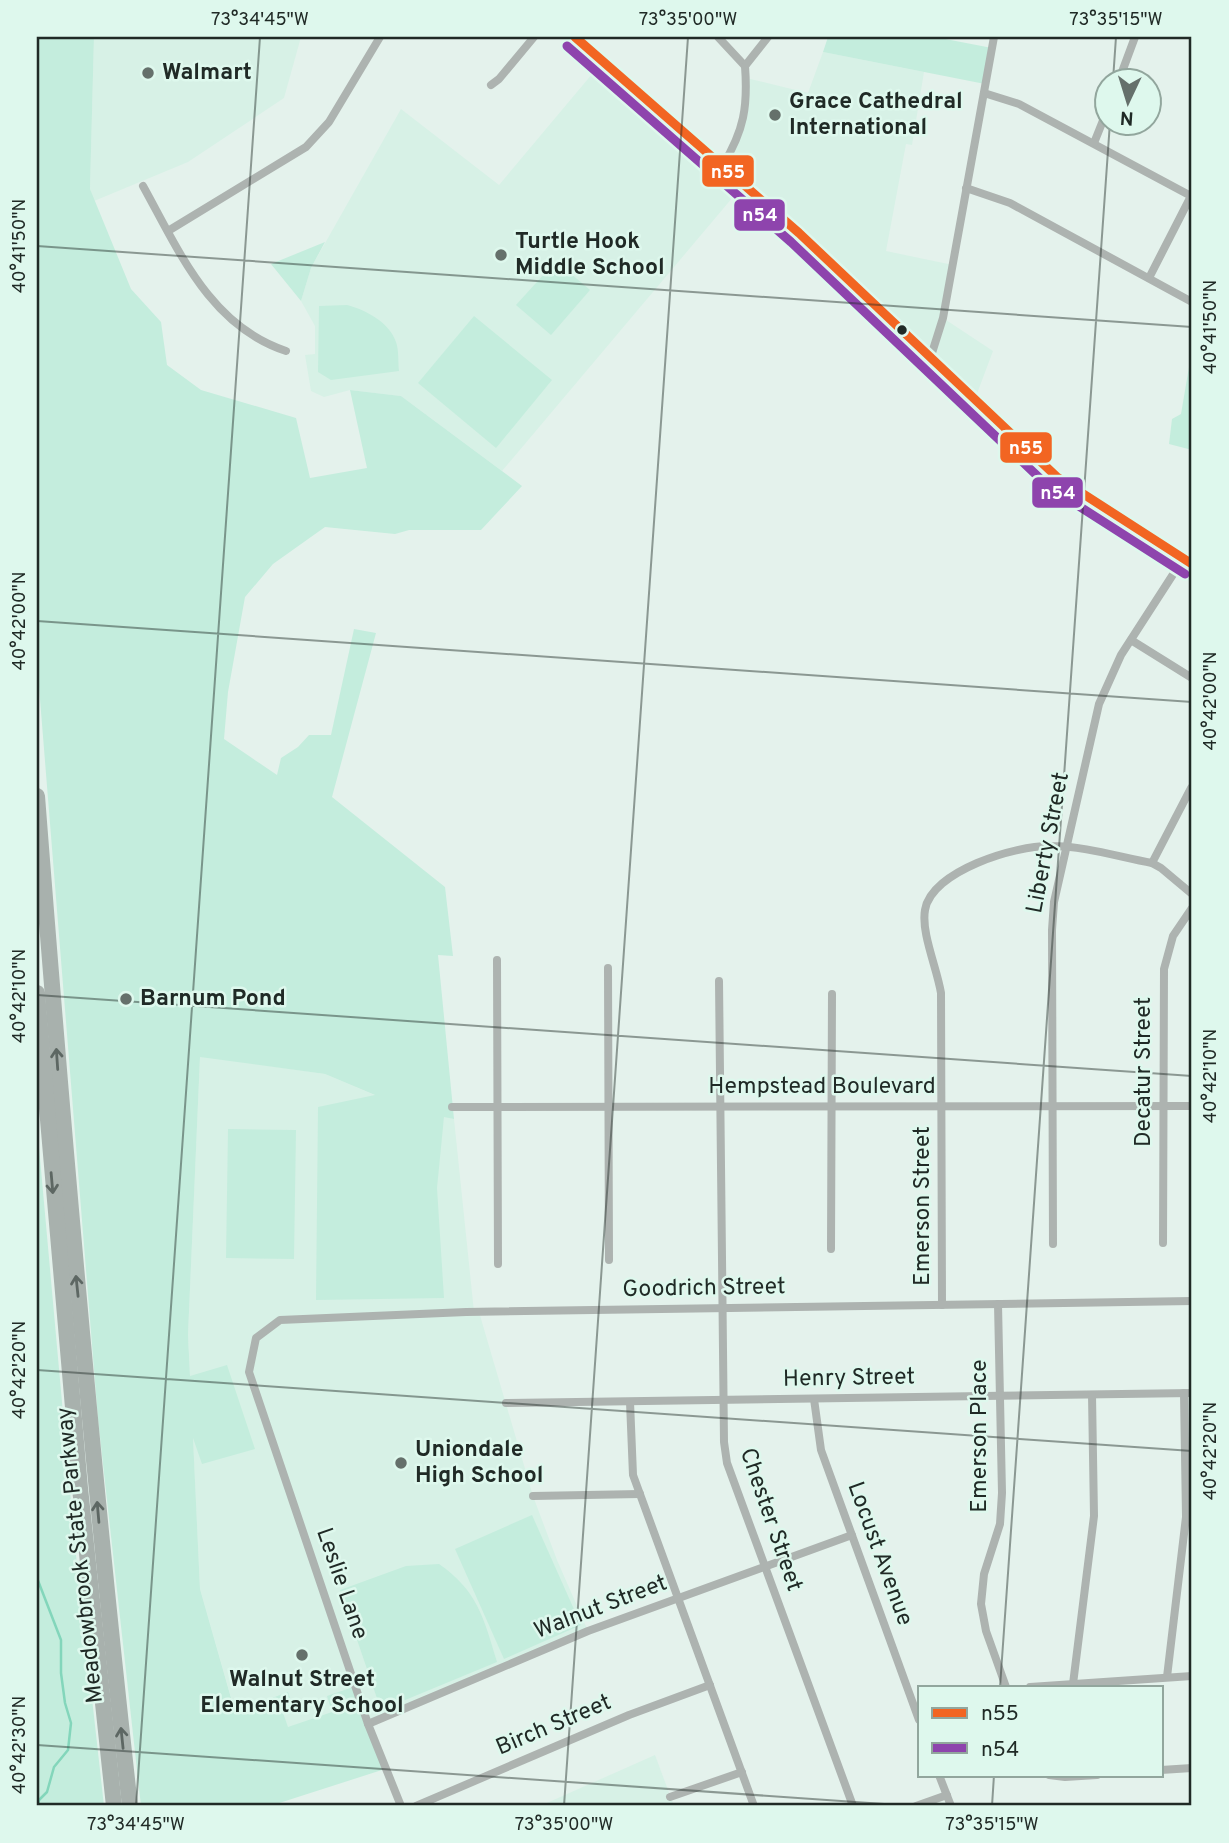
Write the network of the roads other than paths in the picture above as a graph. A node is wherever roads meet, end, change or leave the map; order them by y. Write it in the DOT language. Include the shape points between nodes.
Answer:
graph roads {
  1 [pos="380,37"];
  2 [pos="534,37"];
  3 [pos="575,37"];
  4 [pos="718,37"];
  5 [pos="768,37"];
  6 [pos="994,37"];
  7 [pos="1135,37"];
  8 [pos="745,66"];
  9 [pos="1124,66"];
  10 [pos="491,85"];
  11 [pos="984,93"];
  12 [pos="1097,136"];
  13 [pos="1094,143"];
  14 [pos="723,165"];
  15 [pos="143,186"];
  16 [pos="967,188"];
  17 [pos="1192,195"];
  18 [pos="168,231"];
  19 [pos="1149,278"];
  20 [pos="1192,302"];
  21 [pos="286,351"];
  22 [pos="931,356"];
  23 [pos="1188,562"];
  24 [pos="1131,640"];
  25 [pos="1192,678"];
  26 [pos="1191,788"];
  27 [pos="37,796"];
  28 [pos="1066,847"];
  29 [pos="1152,863"];
  30 [pos="1192,894"];
  31 [pos="1192,908"];
  32 [pos="497,960"];
  33 [pos="608,968"];
  34 [pos="719,981"];
  35 [pos="37,993"];
  36 [pos="832,994"];
  37 [pos="831,1106"];
  38 [pos="942,1106"];
  39 [pos="1052,1106"];
  40 [pos="1163,1106"];
  41 [pos="1192,1106"];
  42 [pos="452,1107"];
  43 [pos="498,1107"];
  44 [pos="609,1107"];
  45 [pos="720,1107"];
  46 [pos="1163,1243"];
  47 [pos="1053,1244"];
  48 [pos="831,1249"];
  49 [pos="610,1259"];
  50 [pos="498,1264"];
  51 [pos="1192,1301"];
  52 [pos="998,1304"];
  53 [pos="942,1305"];
  54 [pos="721,1308"];
  55 [pos="249,1372"];
  56 [pos="1188,1393"];
  57 [pos="1092,1395"];
  58 [pos="1000,1396"];
  59 [pos="814,1399"];
  60 [pos="723,1400"];
  61 [pos="630,1402"];
  62 [pos="506,1403"];
  63 [pos="640,1494"];
  64 [pos="533,1496"];
  65 [pos="852,1535"];
  66 [pos="1181,1566"];
  67 [pos="765,1567"];
  68 [pos="1192,1567"];
  69 [pos="678,1599"];
  70 [pos="1192,1676"];
  71 [pos="1167,1677"];
  72 [pos="1073,1684"];
  73 [pos="710,1685"];
  74 [pos="1006,1686"];
  75 [pos="1044,1686"];
  76 [pos="918,1717"];
  77 [pos="368,1724"];
  78 [pos="1192,1768"];
  79 [pos="1162,1770"];
  80 [pos="742,1772"];
  81 [pos="939,1776"];
  82 [pos="947,1795"];
  83 [pos="670,1797"];
  84 [pos="114,1806"];
  85 [pos="130,1806"];
  86 [pos="401,1806"];
  87 [pos="416,1806"];
  88 [pos="754,1806"];
  89 [pos="853,1806"];
  90 [pos="916,1806"];
  91 [pos="951,1806"];
  1 -- 18 [label="street" via="329,122 306,147"];
  2 -- 10 [label="street"];
  3 -- 14 [label="main road"];
  4 -- 8 [label="street"];
  5 -- 8 [label="street"];
  6 -- 11 [label="street"];
  7 -- 9 [label="street"];
  8 -- 14 [label="street" via="744,118"];
  11 -- 13 [label="street" via="1018,104"];
  11 -- 16 [label="street"];
  12 -- 13 [label="street"];
  13 -- 17 [label="street"];
  14 -- 22 [label="main road"];
  15 -- 18 [label="street"];
  16 -- 19 [label="street" via="1010,203"];
  16 -- 22 [label="street" via="943,318"];
  17 -- 19 [label="street"];
  18 -- 21 [label="street" via="224,315"];
  19 -- 20 [label="street"];
  22 -- 23 [label="main road" via="1057,477"];
  23 -- 24 [label="street, Liberty Street"];
  24 -- 25 [label="street"];
  24 -- 28 [label="street, Liberty Street" via="1099,704"];
  26 -- 29 [label="street"];
  85 -- 27 [label="highway, Meadowbrook State Parkway, one-way" via="74,1258"];
  28 -- 29 [label="street, Emerson Street"];
  28 -- 38 [label="street, Emerson Street" via="1023,848 988,860 947,878 928,898 923,925 941,993"];
  28 -- 39 [label="street, Liberty Street" via="1052,930"];
  29 -- 30 [label="street, Emerson Street"];
  31 -- 40 [label="street, Decatur Street" via="1173,936 1164,969"];
  32 -- 43 [label="street"];
  33 -- 44 [label="street"];
  34 -- 45 [label="street, Chester Street"];
  35 -- 84 [label="highway, Meadowbrook State Parkway, one-way" via="80,1488"];
  36 -- 37 [label="street"];
  37 -- 38 [label="street, Hempstead Boulevard"];
  37 -- 45 [label="street, Hempstead Boulevard"];
  37 -- 48 [label="street"];
  38 -- 39 [label="street, Hempstead Boulevard"];
  38 -- 53 [label="street, Emerson Street"];
  39 -- 40 [label="street, Hempstead Boulevard"];
  39 -- 47 [label="street, Liberty Street"];
  40 -- 41 [label="street, Hempstead Boulevard"];
  40 -- 46 [label="street, Decatur Street"];
  42 -- 43 [label="street, Hempstead Boulevard"];
  43 -- 44 [label="street, Hempstead Boulevard"];
  43 -- 50 [label="street"];
  44 -- 45 [label="street, Hempstead Boulevard"];
  44 -- 49 [label="street"];
  45 -- 54 [label="street, Chester Street"];
  51 -- 52 [label="street, Goodrich Street"];
  52 -- 53 [label="street, Goodrich Street"];
  52 -- 58 [label="street, Emerson Place"];
  53 -- 54 [label="street, Goodrich Street"];
  54 -- 55 [label="street, Goodrich Street" via="279,1321 256,1338"];
  54 -- 60 [label="street, Chester Street"];
  55 -- 77 [label="street, Leslie Lane"];
  56 -- 57 [label="street, Henry Street"];
  56 -- 66 [label="street"];
  57 -- 58 [label="street, Henry Street"];
  57 -- 72 [label="street" via="1094,1516"];
  58 -- 59 [label="street, Henry Street"];
  58 -- 74 [label="street, Emerson Place" via="1000,1524 984,1574 981,1604"];
  59 -- 60 [label="street, Henry Street"];
  59 -- 65 [label="street, Locust Avenue" via="821,1450"];
  60 -- 61 [label="street, Henry Street"];
  60 -- 67 [label="street, Chester Street" via="727,1463"];
  61 -- 62 [label="street, Henry Street"];
  61 -- 63 [label="street" via="632,1463"];
  63 -- 64 [label="street"];
  63 -- 69 [label="street"];
  65 -- 67 [label="street, Walnut Street"];
  65 -- 76 [label="street, Locust Avenue"];
  66 -- 68 [label="street"];
  66 -- 71 [label="street"];
  67 -- 69 [label="street, Walnut Street"];
  67 -- 89 [label="street, Chester Street"];
  69 -- 73 [label="street"];
  69 -- 77 [label="street, Walnut Street" via="588,1631"];
  70 -- 71 [label="street"];
  71 -- 72 [label="street"];
  72 -- 75 [label="street"];
  73 -- 80 [label="street"];
  73 -- 87 [label="street, Birch Street"];
  77 -- 86 [label="street, Leslie Lane"];
  78 -- 79 [label="street"];
  80 -- 83 [label="street"];
  80 -- 88 [label="street"];
  81 -- 82 [label="street"];
  82 -- 90 [label="street"];
  82 -- 91 [label="street"];
}
